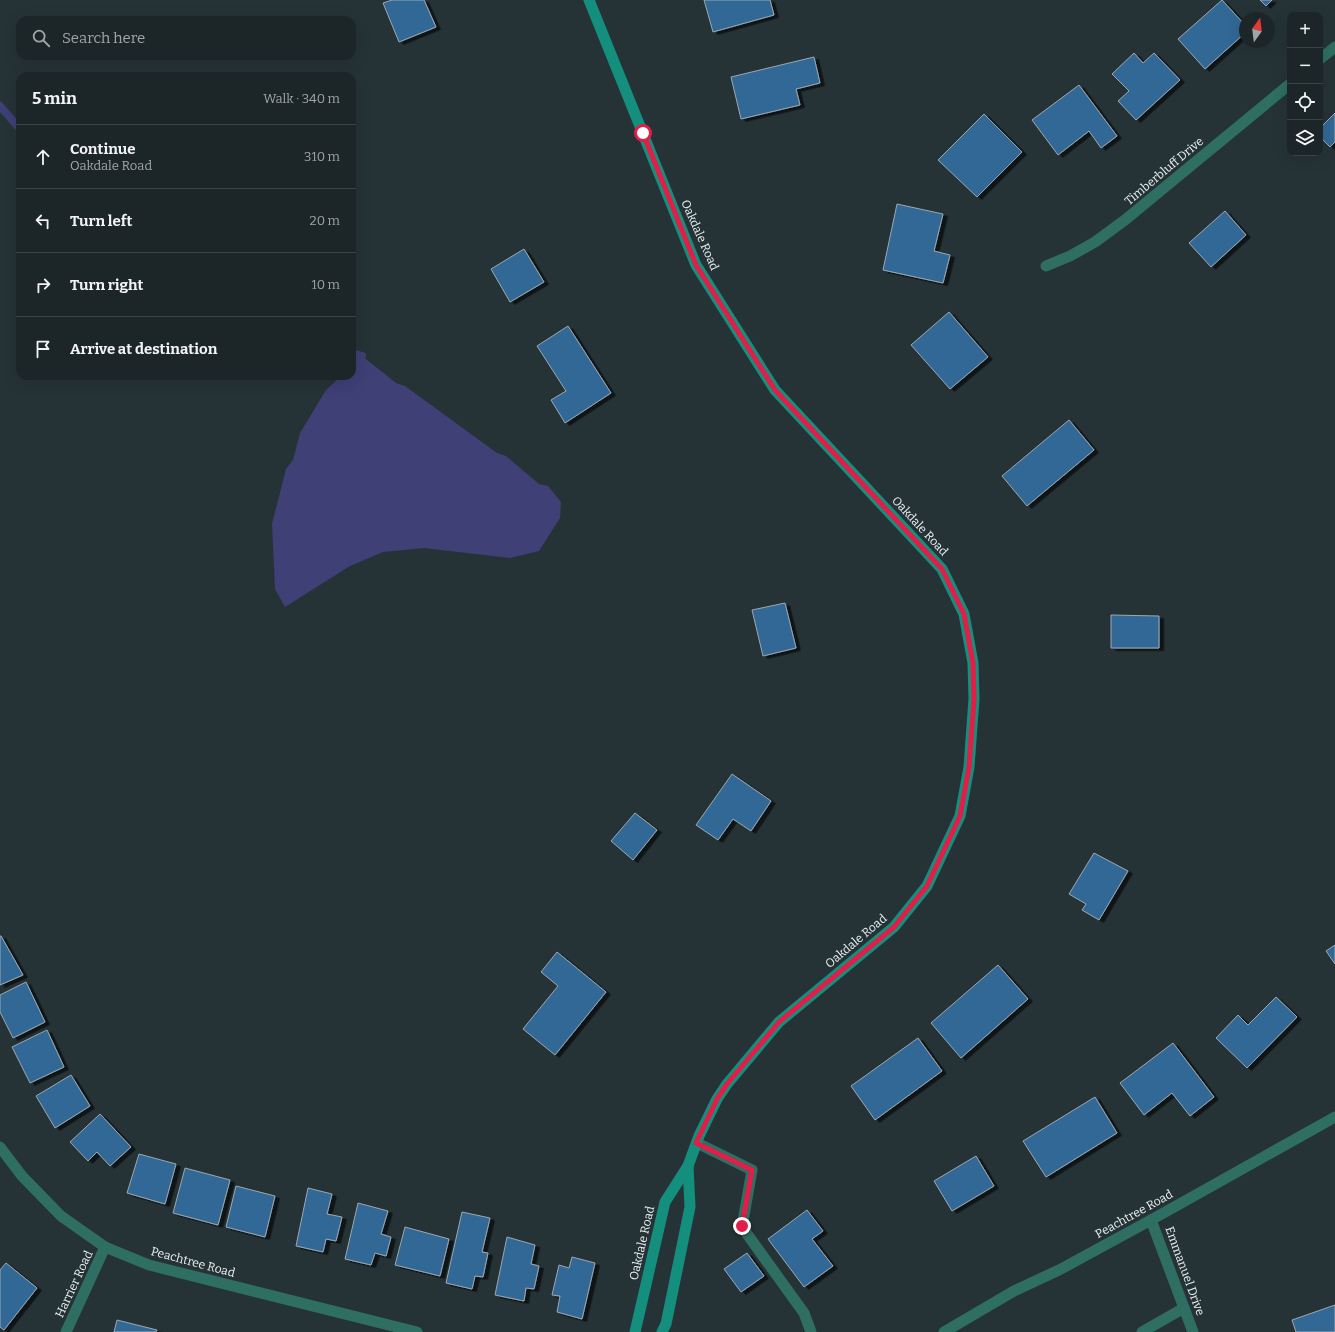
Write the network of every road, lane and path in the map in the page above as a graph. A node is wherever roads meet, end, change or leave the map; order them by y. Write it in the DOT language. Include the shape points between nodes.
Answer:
graph roads {
  1 [pos="589,0"];
  2 [pos="1335,47"];
  3 [pos="1323,57"];
  4 [pos="1287,86"];
  5 [pos="1046,266"];
  6 [pos="1335,1117"];
  7 [pos="696,1143"];
  8 [pos="0,1147"];
  9 [pos="688,1166"];
  10 [pos="1151,1220"];
  11 [pos="105,1247"];
  12 [pos="1184,1308"];
  13 [pos="66,1332"];
  14 [pos="417,1332"];
  15 [pos="635,1332"];
  16 [pos="662,1332"];
  17 [pos="811,1332"];
  18 [pos="944,1332"];
  19 [pos="1142,1332"];
  20 [pos="1193,1332"];
  1 -- 7 [label="main road, Oakdale Road" via="696,265 775,390 942,569 964,614 973,663 974,699 969,767 960,816 927,886 894,927 779,1022 727,1084"];
  2 -- 3 [label="street"];
  4 -- 5 [label="street, Timberbluff Drive" via="1095,242"];
  6 -- 10 [label="street, Peachtree Road"];
  7 -- 9 [label="main road, Oakdale Road"];
  7 -- 17 [label="street" via="752,1170 742,1226 804,1313"];
  8 -- 11 [label="street, Peachtree Road" via="22,1176 61,1216"];
  9 -- 15 [label="main road, Oakdale Road" via="664,1202"];
  9 -- 16 [label="main road, Oakdale Road" via="690,1207 666,1324"];
  10 -- 12 [label="street, Emmanuel Drive"];
  10 -- 18 [label="street, Peachtree Road" via="1059,1270 1014,1291"];
  11 -- 13 [label="street, Harrier Road"];
  11 -- 14 [label="street, Peachtree Road" via="149,1265"];
  12 -- 19 [label="street"];
  12 -- 20 [label="street, Emmanuel Drive"];
}
